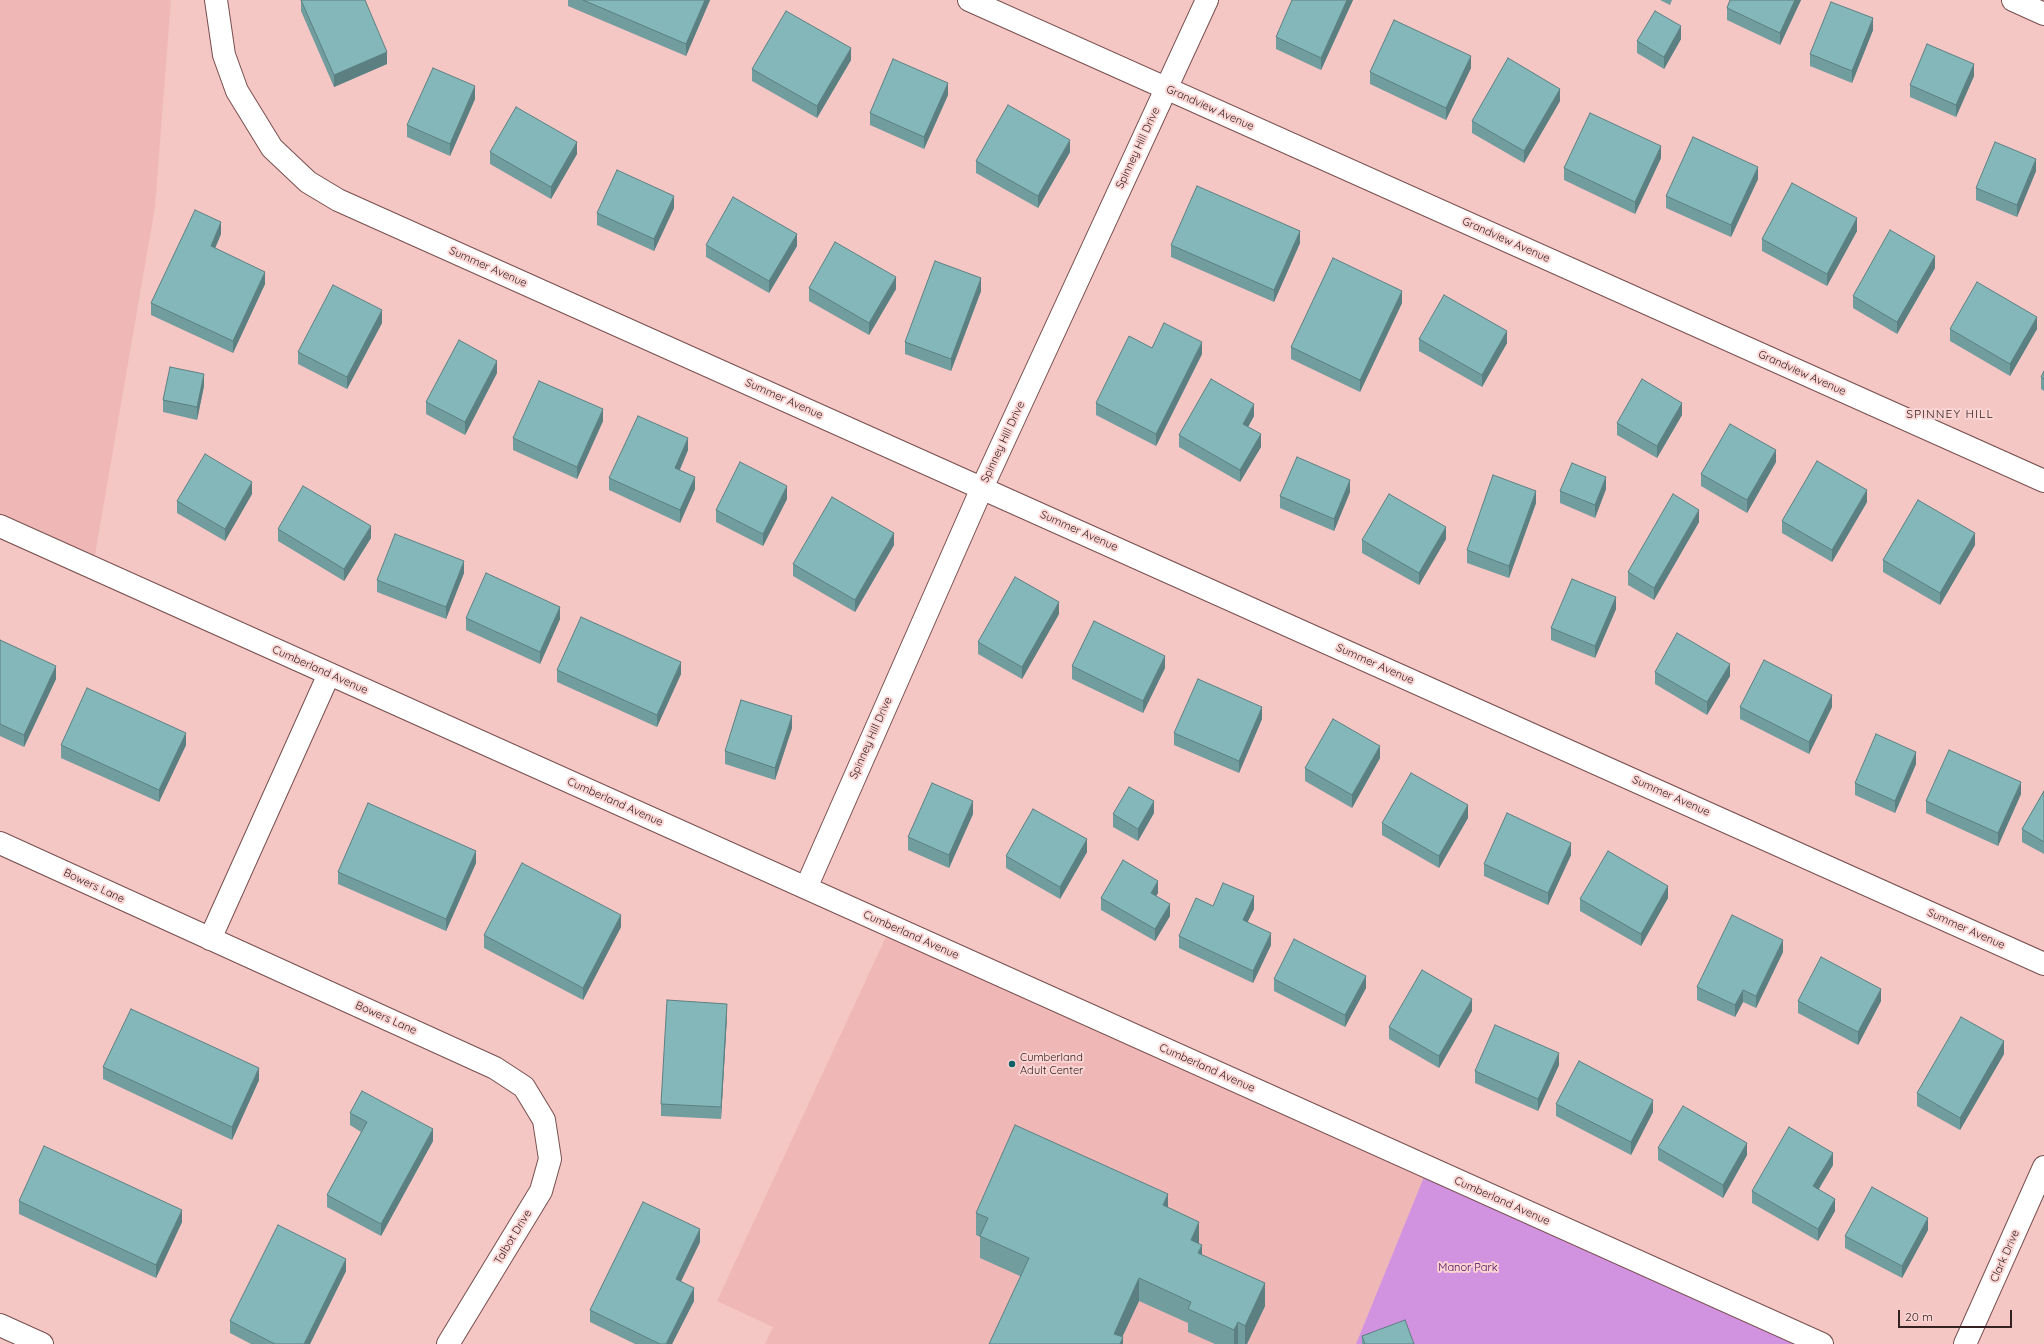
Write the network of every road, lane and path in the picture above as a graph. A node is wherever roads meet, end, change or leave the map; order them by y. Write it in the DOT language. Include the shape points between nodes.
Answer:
graph roads {
  1 [pos="216,0"];
  2 [pos="969,0"];
  3 [pos="1207,0"];
  4 [pos="2013,0"];
  5 [pos="2044,14"];
  6 [pos="1166,88"];
  7 [pos="2044,481"];
  8 [pos="982,488"];
  9 [pos="0,526"];
  10 [pos="329,674"];
  11 [pos="0,843"];
  12 [pos="806,888"];
  13 [pos="210,939"];
  14 [pos="2044,964"];
  15 [pos="544,1120"];
  16 [pos="2044,1167"];
  17 [pos="0,1325"];
  18 [pos="42,1344"];
  19 [pos="448,1344"];
  20 [pos="1822,1344"];
  21 [pos="1965,1344"];
  1 -- 8 [label="street, Summer Avenue" via="224,55 237,91 272,148 308,182 338,200"];
  2 -- 6 [label="street, Grandview Avenue"];
  3 -- 6 [label="street, Spinney Hill Drive"];
  4 -- 5 [label="street"];
  6 -- 7 [label="street, Grandview Avenue"];
  6 -- 8 [label="street, Spinney Hill Drive"];
  8 -- 12 [label="street, Spinney Hill Drive"];
  8 -- 14 [label="street, Summer Avenue"];
  9 -- 10 [label="street, Cumberland Avenue"];
  10 -- 12 [label="street, Cumberland Avenue"];
  10 -- 13 [label="street"];
  11 -- 13 [label="street, Bowers Lane"];
  12 -- 20 [label="street, Cumberland Avenue"];
  13 -- 15 [label="street, Bowers Lane" via="495,1068 524,1087"];
  15 -- 19 [label="street, Talbot Drive" via="550,1159 541,1191"];
  16 -- 21 [label="street, Clark Drive"];
  17 -- 18 [label="street"];
}
